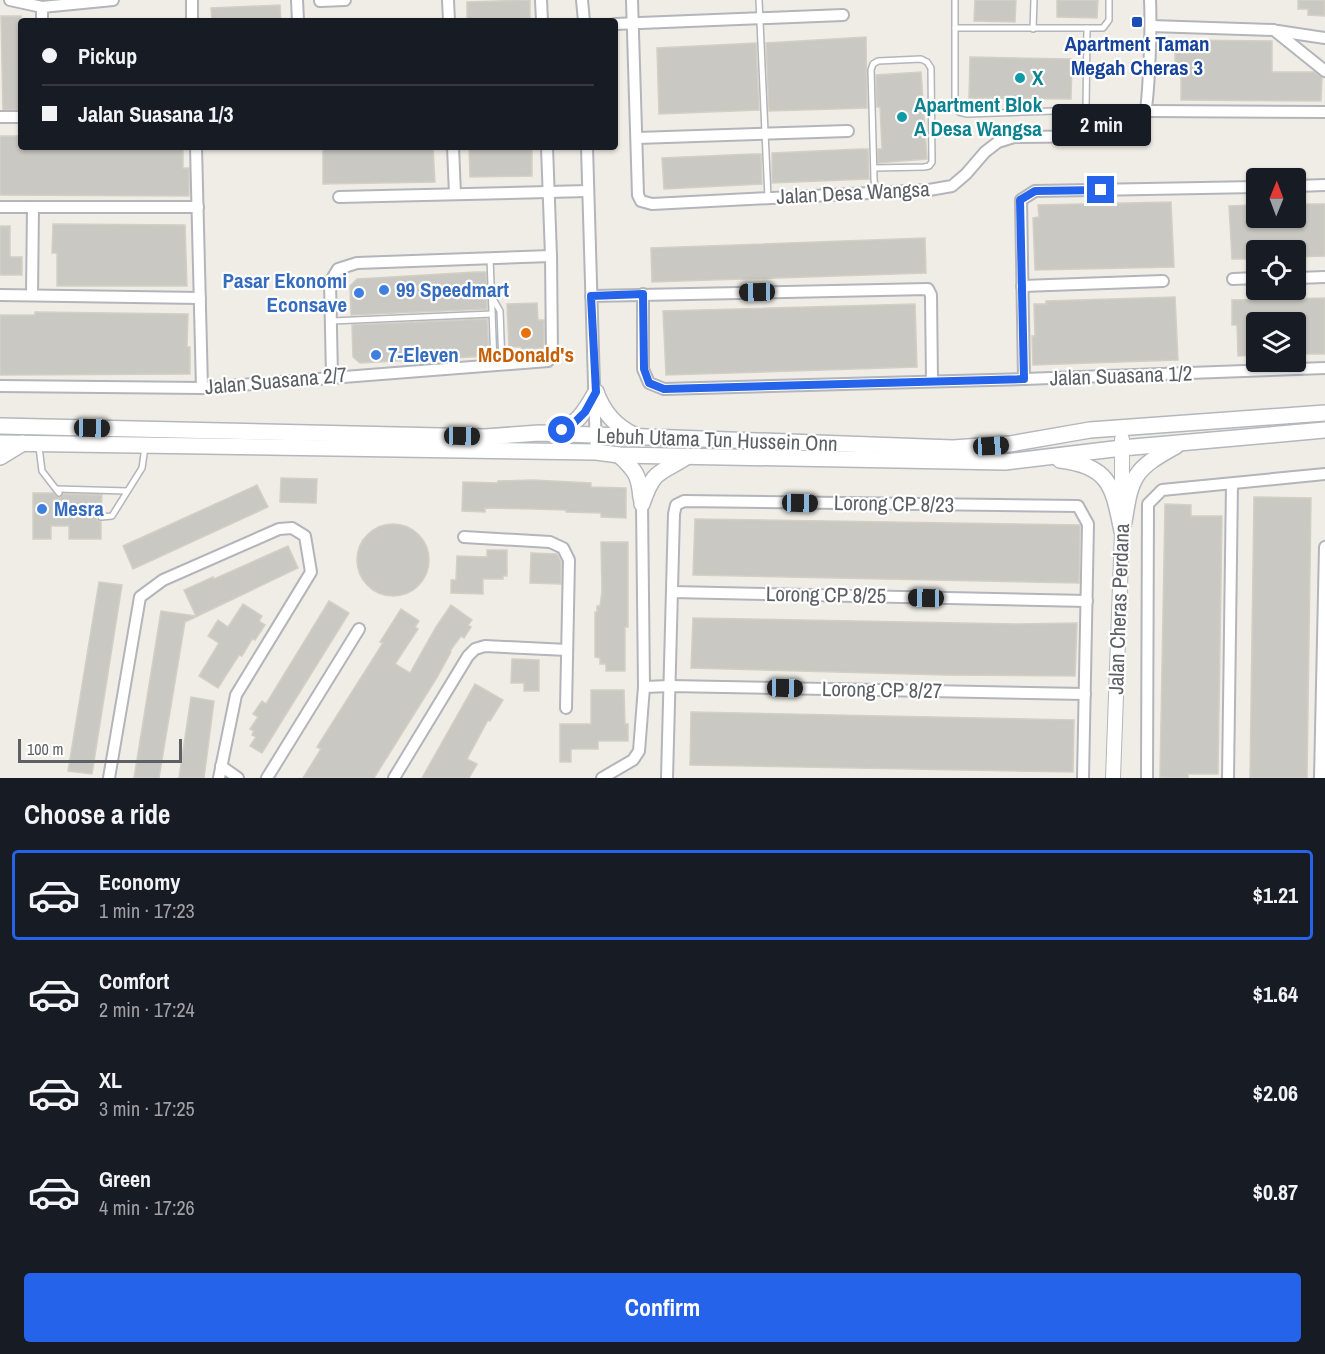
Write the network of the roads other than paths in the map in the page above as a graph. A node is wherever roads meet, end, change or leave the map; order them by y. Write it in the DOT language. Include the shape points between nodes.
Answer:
graph roads {
  1 [pos="10,0"];
  2 [pos="112,0"];
  3 [pos="192,0"];
  4 [pos="297,0"];
  5 [pos="345,0"];
  6 [pos="448,0"];
  7 [pos="541,0"];
  8 [pos="582,0"];
  9 [pos="632,0"];
  10 [pos="759,0"];
  11 [pos="955,0"];
  12 [pos="1034,0"];
  13 [pos="1109,0"];
  14 [pos="1150,0"];
  15 [pos="320,1"];
  16 [pos="42,7"];
  17 [pos="843,15"];
  18 [pos="42,18"];
  19 [pos="192,18"];
  20 [pos="298,18"];
  21 [pos="448,18"];
  22 [pos="542,18"];
  23 [pos="584,18"];
  24 [pos="759,18"];
  25 [pos="618,24"];
  26 [pos="633,24"];
  27 [pos="1151,26"];
  28 [pos="955,28"];
  29 [pos="1087,28"];
  30 [pos="1033,29"];
  31 [pos="1274,30"];
  32 [pos="1325,38"];
  33 [pos="1325,71"];
  34 [pos="1086,110"];
  35 [pos="1146,111"];
  36 [pos="1324,112"];
  37 [pos="0,117"];
  38 [pos="18,117"];
  39 [pos="848,131"];
  40 [pos="765,134"];
  41 [pos="637,138"];
  42 [pos="196,150"];
  43 [pos="453,150"];
  44 [pos="547,150"];
  45 [pos="587,150"];
  46 [pos="874,168"];
  47 [pos="1325,185"];
  48 [pos="1306,186"];
  49 [pos="1246,187"];
  50 [pos="588,191"];
  51 [pos="549,192"];
  52 [pos="875,193"];
  53 [pos="455,194"];
  54 [pos="339,198"];
  55 [pos="768,198"];
  56 [pos="0,207"];
  57 [pos="33,207"];
  58 [pos="198,207"];
  59 [pos="551,256"];
  60 [pos="490,258"];
  61 [pos="1325,277"];
  62 [pos="1246,278"];
  63 [pos="1306,278"];
  64 [pos="1233,279"];
  65 [pos="1163,282"];
  66 [pos="1022,286"];
  67 [pos="643,294"];
  68 [pos="0,295"];
  69 [pos="32,295"];
  70 [pos="491,296"];
  71 [pos="591,296"];
  72 [pos="200,298"];
  73 [pos="492,314"];
  74 [pos="330,321"];
  75 [pos="498,365"];
  76 [pos="1325,368"];
  77 [pos="332,376"];
  78 [pos="1024,379"];
  79 [pos="932,381"];
  80 [pos="0,386"];
  81 [pos="202,388"];
  82 [pos="596,392"];
  83 [pos="1325,412"];
  84 [pos="1192,423"];
  85 [pos="0,426"];
  86 [pos="1325,430"];
  87 [pos="548,434"];
  88 [pos="596,436"];
  89 [pos="641,437"];
  90 [pos="1060,437"];
  91 [pos="0,443"];
  92 [pos="31,443"];
  93 [pos="1180,443"];
  94 [pos="1122,444"];
  95 [pos="145,445"];
  96 [pos="596,452"];
  97 [pos="619,455"];
  98 [pos="688,456"];
  99 [pos="0,457"];
  100 [pos="1040,459"];
  101 [pos="1325,474"];
  102 [pos="1232,484"];
  103 [pos="127,491"];
  104 [pos="642,504"];
  105 [pos="101,517"];
  106 [pos="1122,531"];
  107 [pos="464,537"];
  108 [pos="1325,546"];
  109 [pos="672,592"];
  110 [pos="1087,602"];
  111 [pos="359,629"];
  112 [pos="567,650"];
  113 [pos="670,686"];
  114 [pos="644,687"];
  115 [pos="1085,694"];
  116 [pos="566,708"];
  117 [pos="221,766"];
  118 [pos="109,778"];
  119 [pos="219,778"];
  120 [pos="238,778"];
  121 [pos="267,778"];
  122 [pos="394,778"];
  123 [pos="602,778"];
  124 [pos="667,778"];
  125 [pos="1083,778"];
  126 [pos="1113,778"];
  127 [pos="1147,778"];
  128 [pos="1228,778"];
  129 [pos="1320,778"];
  1 -- 16 [label="street"];
  2 -- 16 [label="street"];
  3 -- 19 [label="street"];
  4 -- 20 [label="street"];
  5 -- 15 [label="street"];
  6 -- 21 [label="street"];
  7 -- 22 [label="street"];
  8 -- 23 [label="street"];
  9 -- 26 [label="street"];
  10 -- 24 [label="lane"];
  11 -- 28 [label="lane"];
  12 -- 30 [label="lane"];
  13 -- 29 [label="lane" via="1107,25"];
  14 -- 27 [label="street"];
  16 -- 18 [label="street"];
  17 -- 24 [label="street"];
  24 -- 26 [label="street"];
  24 -- 40 [label="lane"];
  25 -- 26 [label="street"];
  26 -- 41 [label="street"];
  27 -- 31 [label="street"];
  27 -- 35 [label="street"];
  28 -- 30 [label="lane"];
  28 -- 34 [label="lane" via="955,106 959,112"];
  29 -- 30 [label="lane"];
  29 -- 34 [label="lane"];
  31 -- 32 [label="street"];
  31 -- 33 [label="street"];
  34 -- 35 [label="lane"];
  35 -- 36 [label="street"];
  35 -- 52 [label="street, Jalan Desa Wangsa" via="1143,126 1135,134 1014,138 998,142 985,152 952,186"];
  37 -- 38 [label="street"];
  39 -- 40 [label="street"];
  40 -- 41 [label="street"];
  40 -- 55 [label="lane"];
  41 -- 55 [label="street, Jalan Desa Wangsa" via="641,201 652,204"];
  42 -- 58 [label="street"];
  43 -- 53 [label="street"];
  44 -- 51 [label="street"];
  45 -- 50 [label="street"];
  46 -- 46 [label="lane" via="924,167 932,162 931,68 921,59 873,64"];
  46 -- 52 [label="lane"];
  47 -- 48 [label="street"];
  49 -- 66 [label="street" via="1035,191 1020,200"];
  50 -- 51 [label="street"];
  50 -- 71 [label="street"];
  51 -- 53 [label="street"];
  51 -- 59 [label="street"];
  52 -- 55 [label="street, Jalan Desa Wangsa"];
  53 -- 54 [label="street"];
  56 -- 57 [label="street"];
  57 -- 58 [label="street"];
  57 -- 69 [label="street"];
  58 -- 72 [label="street"];
  59 -- 60 [label="street"];
  59 -- 75 [label="street, Jalan Suasana 2/7" via="551,358"];
  60 -- 70 [label="lane"];
  60 -- 74 [label="street" via="357,263 338,269 330,282"];
  61 -- 63 [label="street"];
  62 -- 64 [label="street"];
  65 -- 66 [label="street"];
  66 -- 78 [label="street"];
  67 -- 71 [label="street"];
  67 -- 79 [label="street, Jalan Suasana 1/2" via="644,369 649,383 664,389"];
  67 -- 79 [label="street" via="927,289"];
  68 -- 69 [label="street"];
  69 -- 72 [label="street"];
  70 -- 73 [label="lane"];
  70 -- 75 [label="lane" via="501,311"];
  71 -- 82 [label="street"];
  72 -- 81 [label="street"];
  73 -- 74 [label="lane"];
  73 -- 75 [label="lane"];
  74 -- 77 [label="street"];
  75 -- 77 [label="street, Jalan Suasana 2/7"];
  76 -- 78 [label="street, Jalan Suasana 1/2"];
  77 -- 81 [label="street, Jalan Suasana 2/7"];
  78 -- 79 [label="street, Jalan Suasana 1/2"];
  80 -- 81 [label="street, Jalan Suasana 2/7"];
  82 -- 87 [label="main road" via="573,424"];
  82 -- 88 [label="street"];
  82 -- 89 [label="main road" via="616,424"];
  83 -- 84 [label="main road, Lebuh Utama Tun Hussein Onn"];
  84 -- 90 [label="main road, Lebuh Utama Tun Hussein Onn" via="1090,430"];
  84 -- 94 [label="main road" via="1132,432"];
  85 -- 87 [label="main road, Lebuh Utama Tun Hussein Onn" via="485,437"];
  86 -- 93 [label="main road, Lebuh Utama Tun Hussein Onn"];
  87 -- 88 [label="main road, Lebuh Utama Tun Hussein Onn"];
  88 -- 89 [label="main road, Lebuh Utama Tun Hussein Onn"];
  88 -- 96 [label="street"];
  89 -- 90 [label="main road, Lebuh Utama Tun Hussein Onn" via="953,448"];
  90 -- 94 [label="main road" via="1107,434 1115,435"];
  91 -- 92 [label="main road, Lebuh Utama Tun Hussein Onn"];
  92 -- 95 [label="main road, Lebuh Utama Tun Hussein Onn"];
  92 -- 99 [label="main road"];
  92 -- 103 [label="lane" via="42,471 58,491"];
  93 -- 94 [label="main road, Lebuh Utama Tun Hussein Onn"];
  93 -- 106 [label="main road" via="1141,468 1130,488"];
  94 -- 100 [label="main road, Lebuh Utama Tun Hussein Onn"];
  94 -- 106 [label="street, Jalan Cheras Perdana"];
  95 -- 96 [label="main road, Lebuh Utama Tun Hussein Onn"];
  95 -- 103 [label="lane" via="142,468"];
  96 -- 97 [label="main road, Lebuh Utama Tun Hussein Onn"];
  97 -- 98 [label="main road, Lebuh Utama Tun Hussein Onn"];
  97 -- 104 [label="main road" via="640,479"];
  98 -- 100 [label="main road, Lebuh Utama Tun Hussein Onn" via="974,462"];
  98 -- 104 [label="main road" via="655,475"];
  100 -- 106 [label="main road" via="1072,463 1100,473 1114,493"];
  101 -- 102 [label="street"];
  102 -- 127 [label="street" via="1162,490 1148,504"];
  102 -- 128 [label="street"];
  103 -- 105 [label="lane" via="112,516"];
  104 -- 114 [label="street"];
  106 -- 126 [label="street, Jalan Cheras Perdana"];
  107 -- 112 [label="street" via="550,542 563,548 569,560"];
  108 -- 129 [label="street"];
  109 -- 110 [label="street, Lorong CP 8/25"];
  109 -- 110 [label="street, Lorong CP 8/23" via="674,514 676,505 684,501 1078,506 1088,525"];
  109 -- 113 [label="street"];
  110 -- 115 [label="street"];
  111 -- 121 [label="street"];
  112 -- 116 [label="street"];
  112 -- 122 [label="street" via="485,646 475,649"];
  113 -- 114 [label="street, Lorong CP 8/27"];
  113 -- 115 [label="street, Lorong CP 8/27"];
  113 -- 124 [label="street"];
  114 -- 123 [label="street" via="639,751 633,760"];
  115 -- 125 [label="street"];
  117 -- 118 [label="street" via="236,695 311,572 305,536 292,528 279,529 163,580 140,597"];
  117 -- 119 [label="street"];
  117 -- 120 [label="street"];
}
